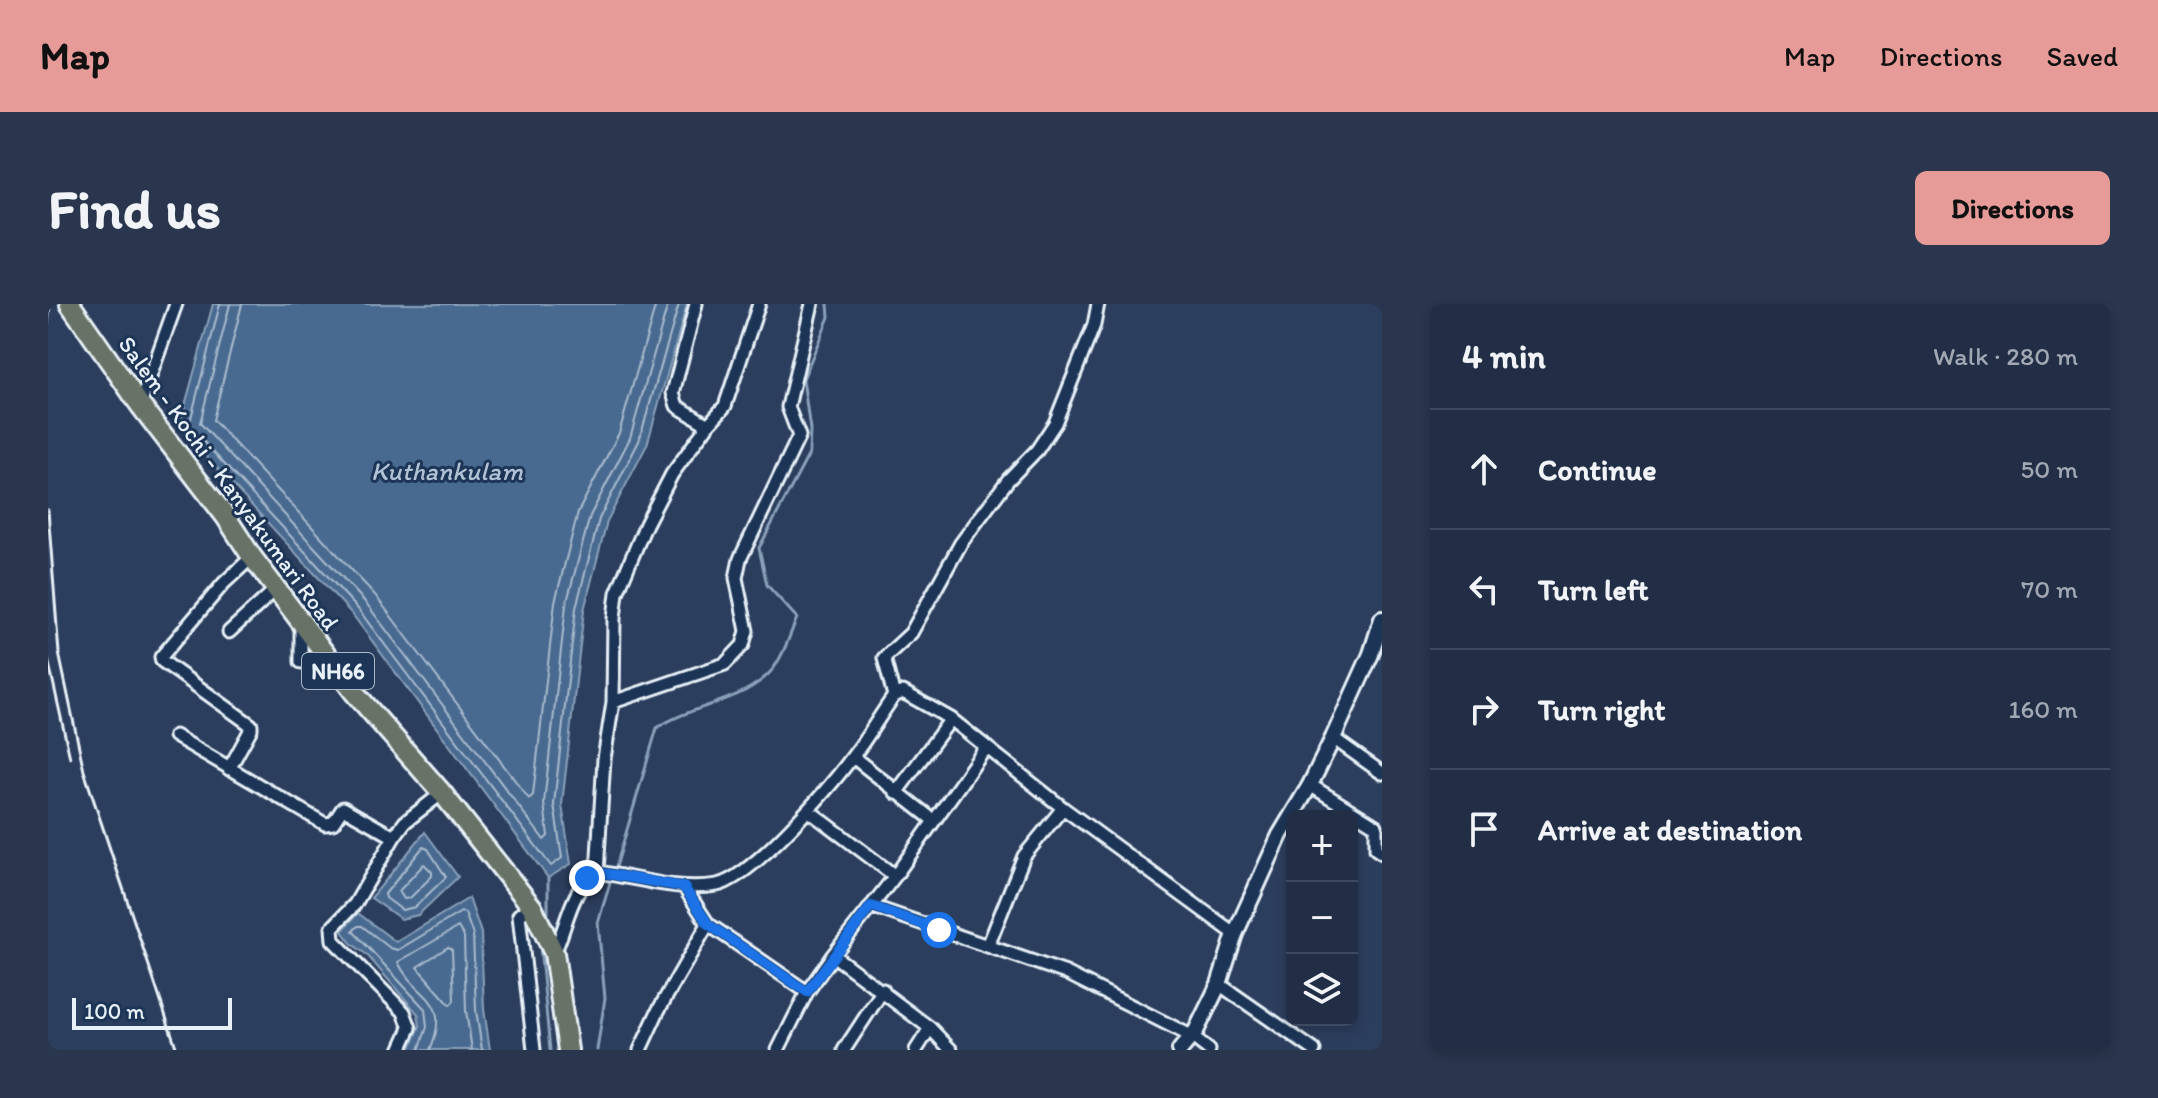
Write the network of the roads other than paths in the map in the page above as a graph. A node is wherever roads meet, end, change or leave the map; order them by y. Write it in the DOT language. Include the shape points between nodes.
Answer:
graph roads {
  1 [pos="70,304"];
  2 [pos="176,304"];
  3 [pos="696,304"];
  4 [pos="759,304"];
  5 [pos="812,304"];
  6 [pos="1098,304"];
  7 [pos="140,405"];
  8 [pos="708,425"];
  9 [pos="252,557"];
  10 [pos="276,589"];
  11 [pos="1382,619"];
  12 [pos="301,622"];
  13 [pos="229,632"];
  14 [pos="301,662"];
  15 [pos="894,696"];
  16 [pos="613,702"];
  17 [pos="951,719"];
  18 [pos="175,736"];
  19 [pos="1333,738"];
  20 [pos="985,749"];
  21 [pos="853,757"];
  22 [pos="1380,767"];
  23 [pos="229,769"];
  24 [pos="1310,785"];
  25 [pos="442,793"];
  26 [pos="896,793"];
  27 [pos="1063,808"];
  28 [pos="808,810"];
  29 [pos="933,820"];
  30 [pos="394,837"];
  31 [pos="1382,853"];
  32 [pos="597,872"];
  33 [pos="895,876"];
  34 [pos="684,887"];
  35 [pos="871,906"];
  36 [pos="532,907"];
  37 [pos="708,924"];
  38 [pos="1235,934"];
  39 [pos="988,946"];
  40 [pos="554,953"];
  41 [pos="833,955"];
  42 [pos="1219,984"];
  43 [pos="883,990"];
  44 [pos="807,992"];
  45 [pos="930,1028"];
  46 [pos="1191,1036"];
  47 [pos="400,1050"];
  48 [pos="534,1050"];
  49 [pos="568,1050"];
  50 [pos="640,1050"];
  51 [pos="778,1050"];
  52 [pos="844,1050"];
  53 [pos="916,1050"];
  54 [pos="951,1050"];
  55 [pos="1180,1050"];
  56 [pos="1209,1050"];
  57 [pos="1314,1050"];
  1 -- 7 [label="highway, Salem - Kochi - Kanyakumari Road / NH66"];
  2 -- 7 [label="street"];
  3 -- 8 [label="street" via="673,393 677,406"];
  4 -- 8 [label="street" via="725,406"];
  5 -- 16 [label="street" via="788,407 799,436 740,559 736,578 747,631 743,645 725,664"];
  6 -- 15 [label="street" via="1055,423 961,543 911,633 884,658"];
  7 -- 9 [label="highway, Salem - Kochi - Kanyakumari Road / NH66"];
  8 -- 16 [label="street" via="672,474 617,593"];
  9 -- 10 [label="highway, Salem - Kochi - Kanyakumari Road / NH66"];
  9 -- 23 [label="street" via="161,657 251,725"];
  10 -- 12 [label="highway, Salem - Kochi - Kanyakumari Road / NH66"];
  10 -- 13 [label="street"];
  11 -- 19 [label="street"];
  12 -- 14 [label="street"];
  12 -- 25 [label="highway, Salem - Kochi - Kanyakumari Road / NH66"];
  15 -- 17 [label="street" via="903,692"];
  15 -- 21 [label="street"];
  16 -- 32 [label="street"];
  17 -- 20 [label="street"];
  17 -- 26 [label="street"];
  18 -- 23 [label="street"];
  19 -- 22 [label="street"];
  19 -- 24 [label="street"];
  20 -- 27 [label="street"];
  20 -- 29 [label="street"];
  21 -- 26 [label="street"];
  21 -- 28 [label="street"];
  23 -- 30 [label="street" via="325,824 333,823 343,808"];
  24 -- 31 [label="street" via="1376,826 1374,844"];
  24 -- 38 [label="street" via="1280,835"];
  25 -- 30 [label="street" via="412,815"];
  25 -- 36 [label="highway, Salem - Kochi - Kanyakumari Road / NH66"];
  26 -- 29 [label="street"];
  27 -- 38 [label="street"];
  27 -- 39 [label="street" via="1024,856"];
  28 -- 33 [label="street"];
  28 -- 34 [label="street" via="728,882"];
  29 -- 33 [label="street"];
  30 -- 47 [label="street" via="355,904 332,928 332,936 404,1012 410,1028"];
  32 -- 34 [label="street"];
  32 -- 40 [label="street" via="574,898"];
  33 -- 35 [label="street"];
  34 -- 37 [label="street"];
  35 -- 39 [label="street"];
  35 -- 41 [label="street"];
  36 -- 40 [label="highway, Salem - Kochi - Kanyakumari Road / NH66"];
  36 -- 48 [label="street" via="519,915"];
  37 -- 44 [label="street"];
  37 -- 50 [label="street"];
  38 -- 42 [label="street"];
  39 -- 46 [label="street" via="1066,973"];
  40 -- 49 [label="highway, Salem - Kochi - Kanyakumari Road / NH66"];
  41 -- 43 [label="street"];
  41 -- 44 [label="street"];
  42 -- 46 [label="street"];
  42 -- 57 [label="street"];
  43 -- 45 [label="street"];
  43 -- 52 [label="street"];
  44 -- 51 [label="street"];
  45 -- 53 [label="street"];
  45 -- 54 [label="street"];
  46 -- 55 [label="street"];
  46 -- 56 [label="street"];
}
